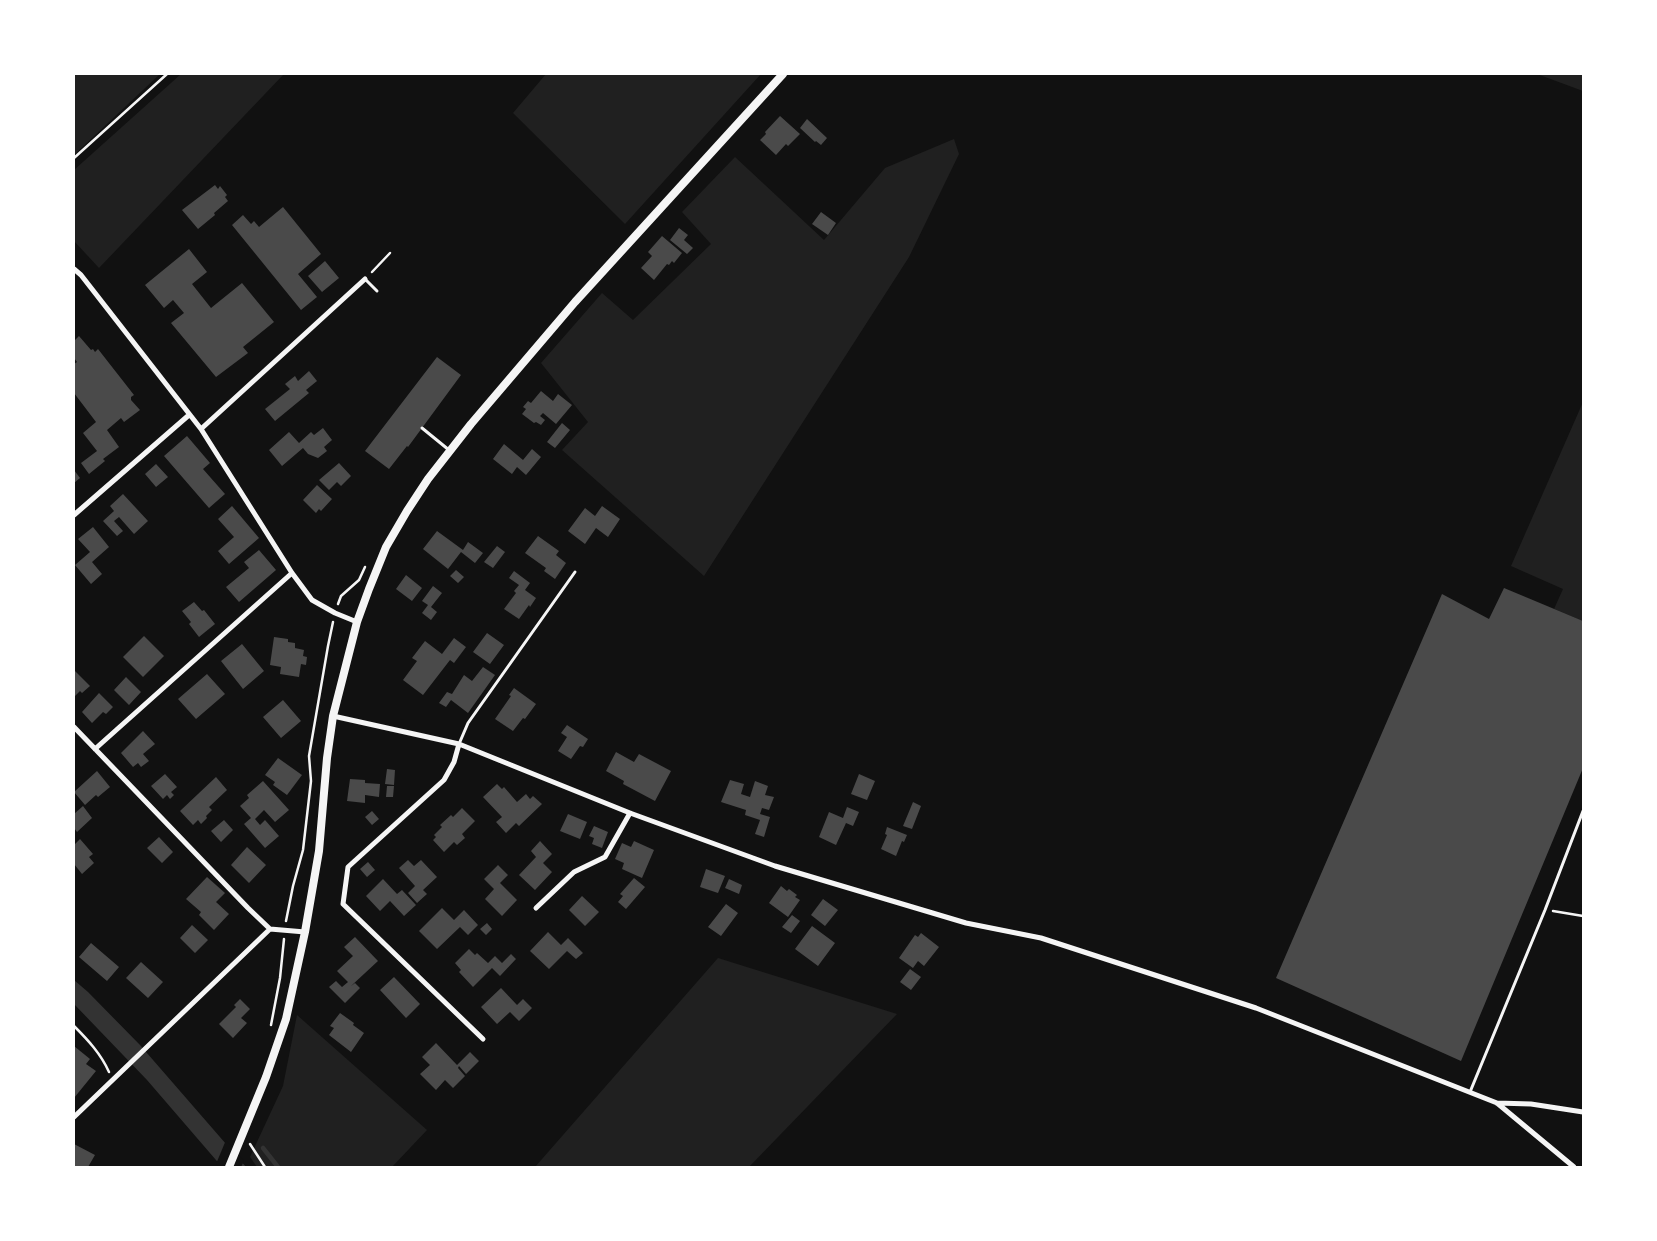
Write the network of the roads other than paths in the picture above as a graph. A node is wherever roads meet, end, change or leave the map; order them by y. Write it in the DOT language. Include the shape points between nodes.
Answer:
graph roads {
  1 [pos="783,74"];
  2 [pos="74,269"];
  3 [pos="365,279"];
  4 [pos="377,291"];
  5 [pos="189,415"];
  6 [pos="422,428"];
  7 [pos="201,429"];
  8 [pos="450,451"];
  9 [pos="74,516"];
  10 [pos="292,572"];
  11 [pos="575,572"];
  12 [pos="357,622"];
  13 [pos="333,716"];
  14 [pos="74,727"];
  15 [pos="459,744"];
  16 [pos="95,749"];
  17 [pos="1583,811"];
  18 [pos="630,813"];
  19 [pos="536,908"];
  20 [pos="270,929"];
  21 [pos="305,932"];
  22 [pos="483,1039"];
  23 [pos="1470,1093"];
  24 [pos="1497,1103"];
  25 [pos="1583,1112"];
  26 [pos="74,1117"];
  27 [pos="229,1167"];
  28 [pos="1574,1167"];
  1 -- 8 [label="street" via="575,302"];
  2 -- 5 [label="street"];
  3 -- 4 [label="lane"];
  3 -- 7 [label="street"];
  5 -- 7 [label="street"];
  5 -- 9 [label="street"];
  6 -- 8 [label="lane"];
  7 -- 10 [label="street"];
  8 -- 12 [label="street" via="428,478 386,547"];
  10 -- 12 [label="street" via="312,600"];
  10 -- 16 [label="street"];
  11 -- 15 [label="lane" via="468,724"];
  12 -- 13 [label="street"];
  13 -- 15 [label="street"];
  13 -- 21 [label="street" via="319,851"];
  14 -- 16 [label="street"];
  15 -- 18 [label="street"];
  15 -- 22 [label="street" via="444,780 348,867 343,904"];
  16 -- 20 [label="street"];
  17 -- 23 [label="lane"];
  18 -- 19 [label="street" via="605,857 574,872"];
  18 -- 23 [label="street" via="776,866 966,923 1040,938 1256,1008"];
  20 -- 21 [label="street"];
  20 -- 26 [label="street"];
  21 -- 27 [label="street" via="286,1019"];
  23 -- 24 [label="street"];
  24 -- 25 [label="street" via="1531,1104"];
  24 -- 28 [label="street"];
}
